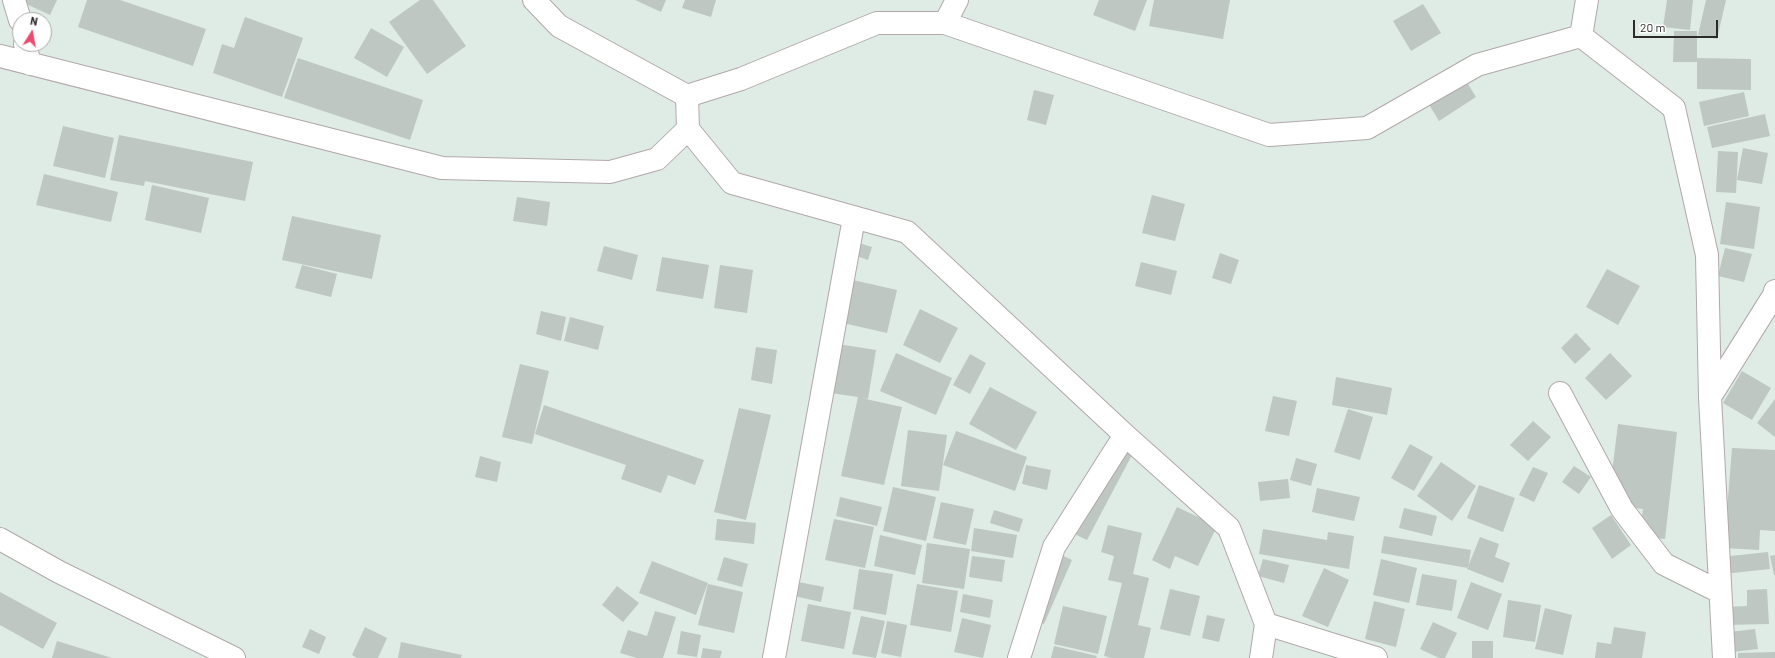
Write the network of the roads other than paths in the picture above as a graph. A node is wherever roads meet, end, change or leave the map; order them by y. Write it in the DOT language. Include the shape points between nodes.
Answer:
graph roads {
  1 [pos="14,0"];
  2 [pos="534,0"];
  3 [pos="957,0"];
  4 [pos="1587,0"];
  5 [pos="18,12"];
  6 [pos="946,23"];
  7 [pos="1581,36"];
  8 [pos="28,54"];
  9 [pos="0,56"];
  10 [pos="687,96"];
  11 [pos="688,129"];
  12 [pos="854,218"];
  13 [pos="1775,291"];
  14 [pos="1560,393"];
  15 [pos="1710,397"];
  16 [pos="1125,435"];
  17 [pos="0,539"];
  18 [pos="1720,592"];
  19 [pos="1266,624"];
  20 [pos="234,658"];
  21 [pos="774,658"];
  22 [pos="1020,658"];
  23 [pos="1261,658"];
  24 [pos="1376,658"];
  25 [pos="1724,658"];
  1 -- 5 [label="street"];
  2 -- 10 [label="street" via="559,26"];
  3 -- 6 [label="street"];
  4 -- 7 [label="street"];
  6 -- 7 [label="street" via="1269,135 1367,128 1477,65"];
  6 -- 10 [label="street" via="877,23 741,80"];
  7 -- 15 [label="street" via="1674,108 1708,255"];
  8 -- 9 [label="street"];
  8 -- 11 [label="street" via="442,168 610,172 657,159"];
  10 -- 11 [label="street"];
  11 -- 12 [label="street" via="732,183"];
  12 -- 16 [label="street" via="907,232"];
  12 -- 21 [label="street"];
  13 -- 15 [label="street"];
  14 -- 18 [label="street" via="1622,509 1664,564"];
  15 -- 18 [label="street"];
  16 -- 19 [label="street" via="1229,528"];
  16 -- 22 [label="street" via="1054,547"];
  17 -- 20 [label="street" via="60,572"];
  18 -- 25 [label="street"];
  19 -- 23 [label="street"];
  19 -- 24 [label="street"];
}
